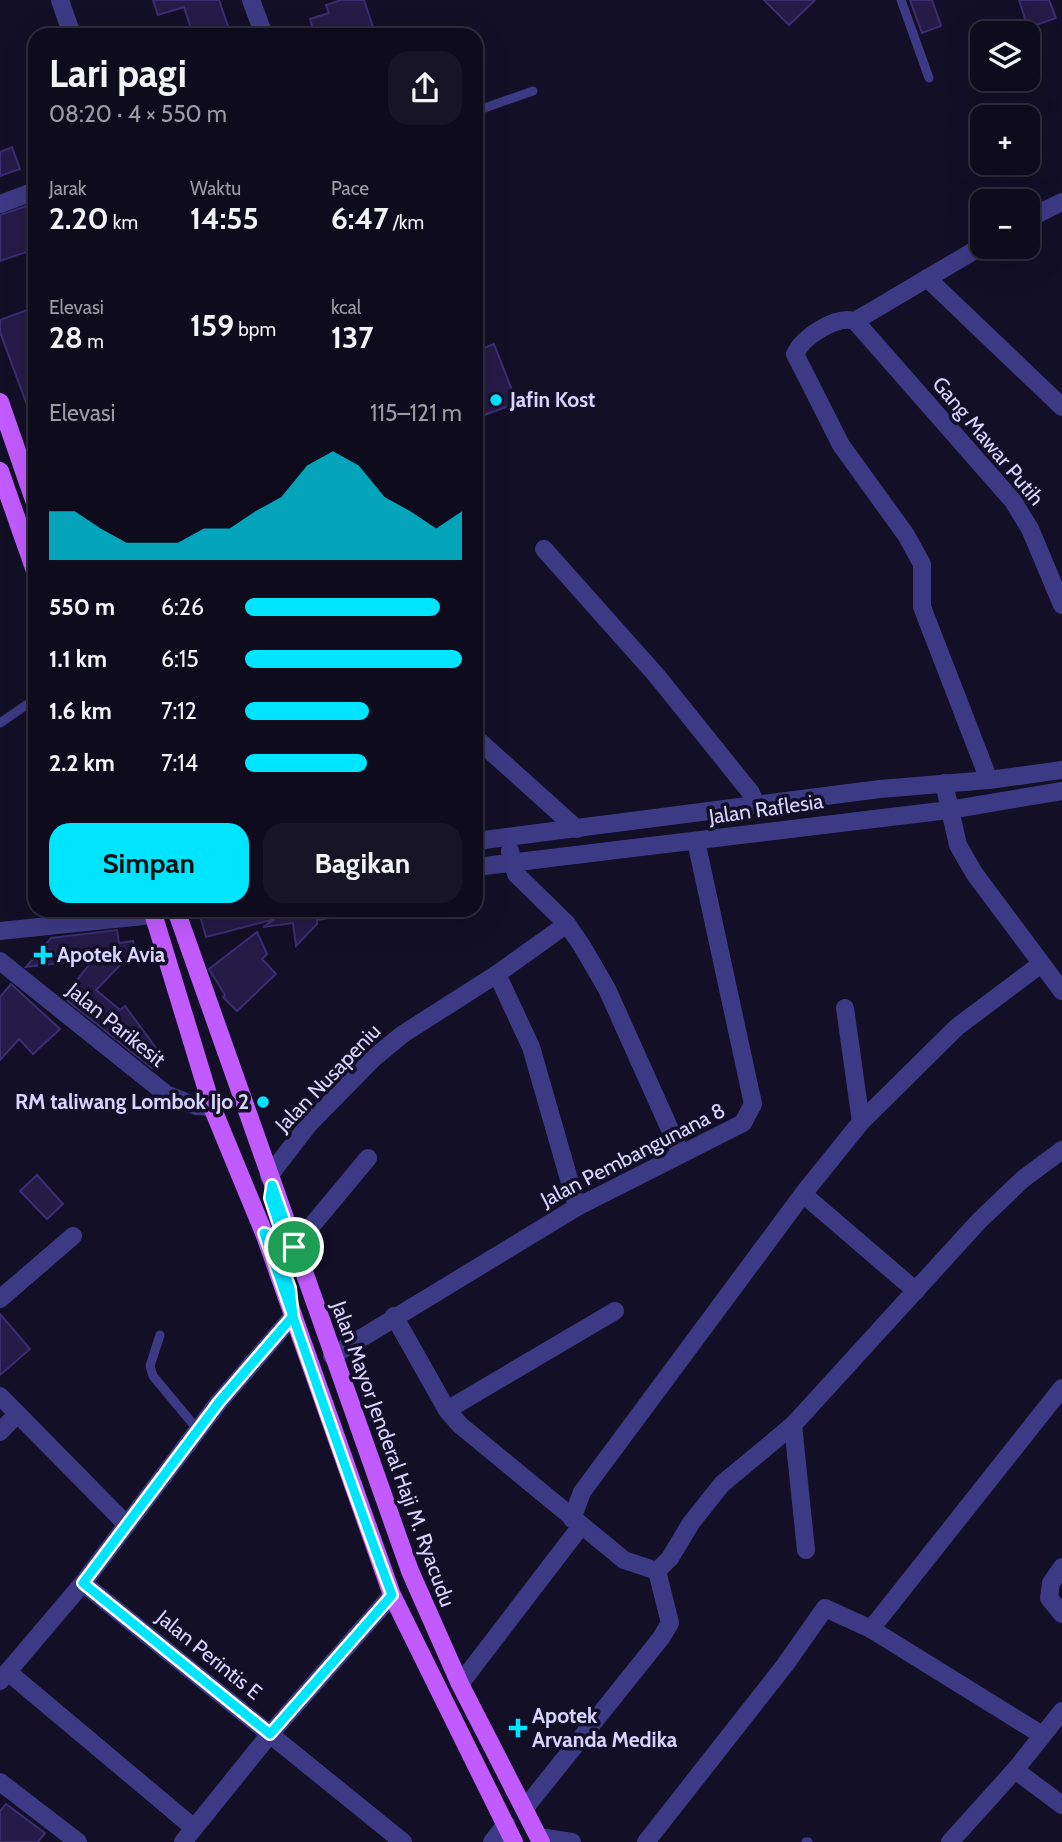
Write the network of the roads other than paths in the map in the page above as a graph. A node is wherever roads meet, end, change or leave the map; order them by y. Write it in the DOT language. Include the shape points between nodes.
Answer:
graph roads {
  1 [pos="60,0"];
  2 [pos="251,0"];
  3 [pos="901,0"];
  4 [pos="70,28"];
  5 [pos="261,28"];
  6 [pos="929,78"];
  7 [pos="533,91"];
  8 [pos="483,109"];
  9 [pos="28,194"];
  10 [pos="1062,202"];
  11 [pos="0,204"];
  12 [pos="1040,213"];
  13 [pos="970,253"];
  14 [pos="927,278"];
  15 [pos="855,321"];
  16 [pos="0,402"];
  17 [pos="1062,407"];
  18 [pos="0,471"];
  19 [pos="28,483"];
  20 [pos="544,549"];
  21 [pos="28,551"];
  22 [pos="1062,605"];
  23 [pos="28,704"];
  24 [pos="0,723"];
  25 [pos="483,744"];
  26 [pos="1062,770"];
  27 [pos="989,780"];
  28 [pos="944,785"];
  29 [pos="1062,791"];
  30 [pos="757,806"];
  31 [pos="948,808"];
  32 [pos="577,829"];
  33 [pos="696,841"];
  34 [pos="483,843"];
  35 [pos="510,850"];
  36 [pos="483,864"];
  37 [pos="113,917"];
  38 [pos="155,917"];
  39 [pos="178,917"];
  40 [pos="567,924"];
  41 [pos="0,931"];
  42 [pos="0,961"];
  43 [pos="1041,964"];
  44 [pos="497,974"];
  45 [pos="1062,991"];
  46 [pos="845,1008"];
  47 [pos="212,1107"];
  48 [pos="861,1122"];
  49 [pos="1062,1150"];
  50 [pos="681,1154"];
  51 [pos="368,1158"];
  52 [pos="271,1180"];
  53 [pos="803,1194"];
  54 [pos="577,1208"];
  55 [pos="264,1233"];
  56 [pos="73,1236"];
  57 [pos="294,1247"];
  58 [pos="916,1291"];
  59 [pos="0,1299"];
  60 [pos="291,1310"];
  61 [pos="615,1311"];
  62 [pos="394,1317"];
  63 [pos="160,1335"];
  64 [pos="332,1356"];
  65 [pos="1062,1388"];
  66 [pos="0,1396"];
  67 [pos="447,1410"];
  68 [pos="17,1414"];
  69 [pos="793,1425"];
  70 [pos="198,1430"];
  71 [pos="0,1432"];
  72 [pos="576,1523"];
  73 [pos="127,1525"];
  74 [pos="806,1550"];
  75 [pos="1062,1567"];
  76 [pos="657,1571"];
  77 [pos="83,1583"];
  78 [pos="392,1595"];
  79 [pos="1062,1614"];
  80 [pos="871,1629"];
  81 [pos="4,1676"];
  82 [pos="460,1684"];
  83 [pos="1062,1711"];
  84 [pos="270,1734"];
  85 [pos="1042,1735"];
  86 [pos="1015,1770"];
  87 [pos="0,1782"];
  88 [pos="1062,1805"];
  89 [pos="526,1808"];
  90 [pos="506,1824"];
  91 [pos="194,1828"];
  92 [pos="540,1840"];
  93 [pos="78,1842"];
  94 [pos="183,1842"];
  95 [pos="403,1842"];
  96 [pos="492,1842"];
  97 [pos="514,1842"];
  98 [pos="572,1842"];
  99 [pos="646,1842"];
  100 [pos="950,1842"];
  1 -- 4 [label="street"];
  2 -- 5 [label="street"];
  3 -- 6 [label="lane"];
  7 -- 8 [label="lane"];
  9 -- 11 [label="street"];
  10 -- 12 [label="street"];
  13 -- 14 [label="street"];
  14 -- 15 [label="street"];
  14 -- 17 [label="street"];
  15 -- 22 [label="street, Gang Mawar Putih" via="1013,501"];
  15 -- 27 [label="street" via="835,322 812,336 795,355 841,445 922,564 922,607"];
  16 -- 19 [label="main road"];
  18 -- 21 [label="main road"];
  20 -- 30 [label="street" via="657,676"];
  23 -- 24 [label="lane"];
  25 -- 32 [label="street"];
  26 -- 27 [label="street, Jalan Raflesia"];
  27 -- 28 [label="street, Jalan Raflesia"];
  28 -- 30 [label="street, Jalan Raflesia"];
  28 -- 31 [label="street"];
  29 -- 31 [label="street, Jalan Raflesia"];
  30 -- 32 [label="street, Jalan Raflesia"];
  31 -- 33 [label="street, Jalan Raflesia"];
  31 -- 43 [label="street" via="958,845 974,873"];
  32 -- 35 [label="street, Jalan Raflesia"];
  33 -- 35 [label="street, Jalan Raflesia"];
  33 -- 50 [label="street, Jalan Pembangunana 8" via="752,1104 743,1123"];
  34 -- 35 [label="street, Jalan Raflesia"];
  35 -- 36 [label="street, Jalan Raflesia"];
  35 -- 40 [label="street" via="516,874"];
  37 -- 41 [label="street"];
  38 -- 47 [label="main road"];
  39 -- 52 [label="main road, Jalan Mayor Jenderal Haji M. Ryacudu"];
  40 -- 44 [label="street, Jalan Nusapeniu"];
  40 -- 50 [label="street" via="607,989"];
  42 -- 47 [label="street, Jalan Parikesit" via="166,1094"];
  43 -- 45 [label="street"];
  43 -- 48 [label="street" via="957,1027"];
  44 -- 52 [label="street, Jalan Nusapeniu" via="375,1057 309,1124"];
  44 -- 54 [label="street" via="531,1047"];
  46 -- 48 [label="street"];
  47 -- 55 [label="main road"];
  48 -- 53 [label="street"];
  49 -- 58 [label="street" via="979,1221"];
  50 -- 54 [label="street, Jalan Pembangunana 8"];
  51 -- 57 [label="street"];
  52 -- 55 [label="main road" via="270,1198 281,1231 275,1237"];
  52 -- 57 [label="main road, Jalan Mayor Jenderal Haji M. Ryacudu"];
  53 -- 58 [label="street"];
  53 -- 72 [label="street" via="582,1492"];
  54 -- 62 [label="street, Jalan Pembangunana 8"];
  55 -- 60 [label="main road"];
  56 -- 59 [label="street"];
  57 -- 60 [label="main road" via="282,1247 278,1252 290,1288"];
  57 -- 64 [label="main road, Jalan Mayor Jenderal Haji M. Ryacudu"];
  58 -- 69 [label="street"];
  60 -- 70 [label="street"];
  60 -- 78 [label="main road"];
  61 -- 67 [label="street"];
  62 -- 64 [label="street, Jalan Pembangunana 8"];
  62 -- 67 [label="street"];
  63 -- 70 [label="lane" via="150,1366 153,1377"];
  64 -- 82 [label="main road, Jalan Mayor Jenderal Haji M. Ryacudu" via="410,1571"];
  65 -- 80 [label="street"];
  66 -- 68 [label="street"];
  67 -- 72 [label="street"];
  68 -- 71 [label="street"];
  68 -- 73 [label="street"];
  69 -- 74 [label="street"];
  69 -- 76 [label="street" via="722,1484"];
  70 -- 73 [label="street"];
  72 -- 76 [label="street" via="624,1560"];
  72 -- 82 [label="street"];
  73 -- 77 [label="street"];
  75 -- 79 [label="street" via="1051,1583 1049,1598"];
  76 -- 89 [label="street" via="670,1623"];
  77 -- 81 [label="street"];
  77 -- 84 [label="street, Jalan Perintis E"];
  78 -- 84 [label="street"];
  78 -- 90 [label="main road"];
  80 -- 85 [label="street"];
  80 -- 99 [label="street" via="825,1608"];
  81 -- 91 [label="street"];
  82 -- 89 [label="main road, Jalan Mayor Jenderal Haji M. Ryacudu"];
  83 -- 85 [label="street"];
  84 -- 91 [label="street"];
  84 -- 95 [label="street, Jalan Perintis E"];
  85 -- 86 [label="street"];
  86 -- 88 [label="street"];
  86 -- 100 [label="street"];
  87 -- 93 [label="street"];
  89 -- 92 [label="main road, Jalan Mayor Jenderal Haji M. Ryacudu"];
  90 -- 96 [label="street"];
  90 -- 97 [label="main road"];
  91 -- 94 [label="street"];
  92 -- 98 [label="street"];
}
